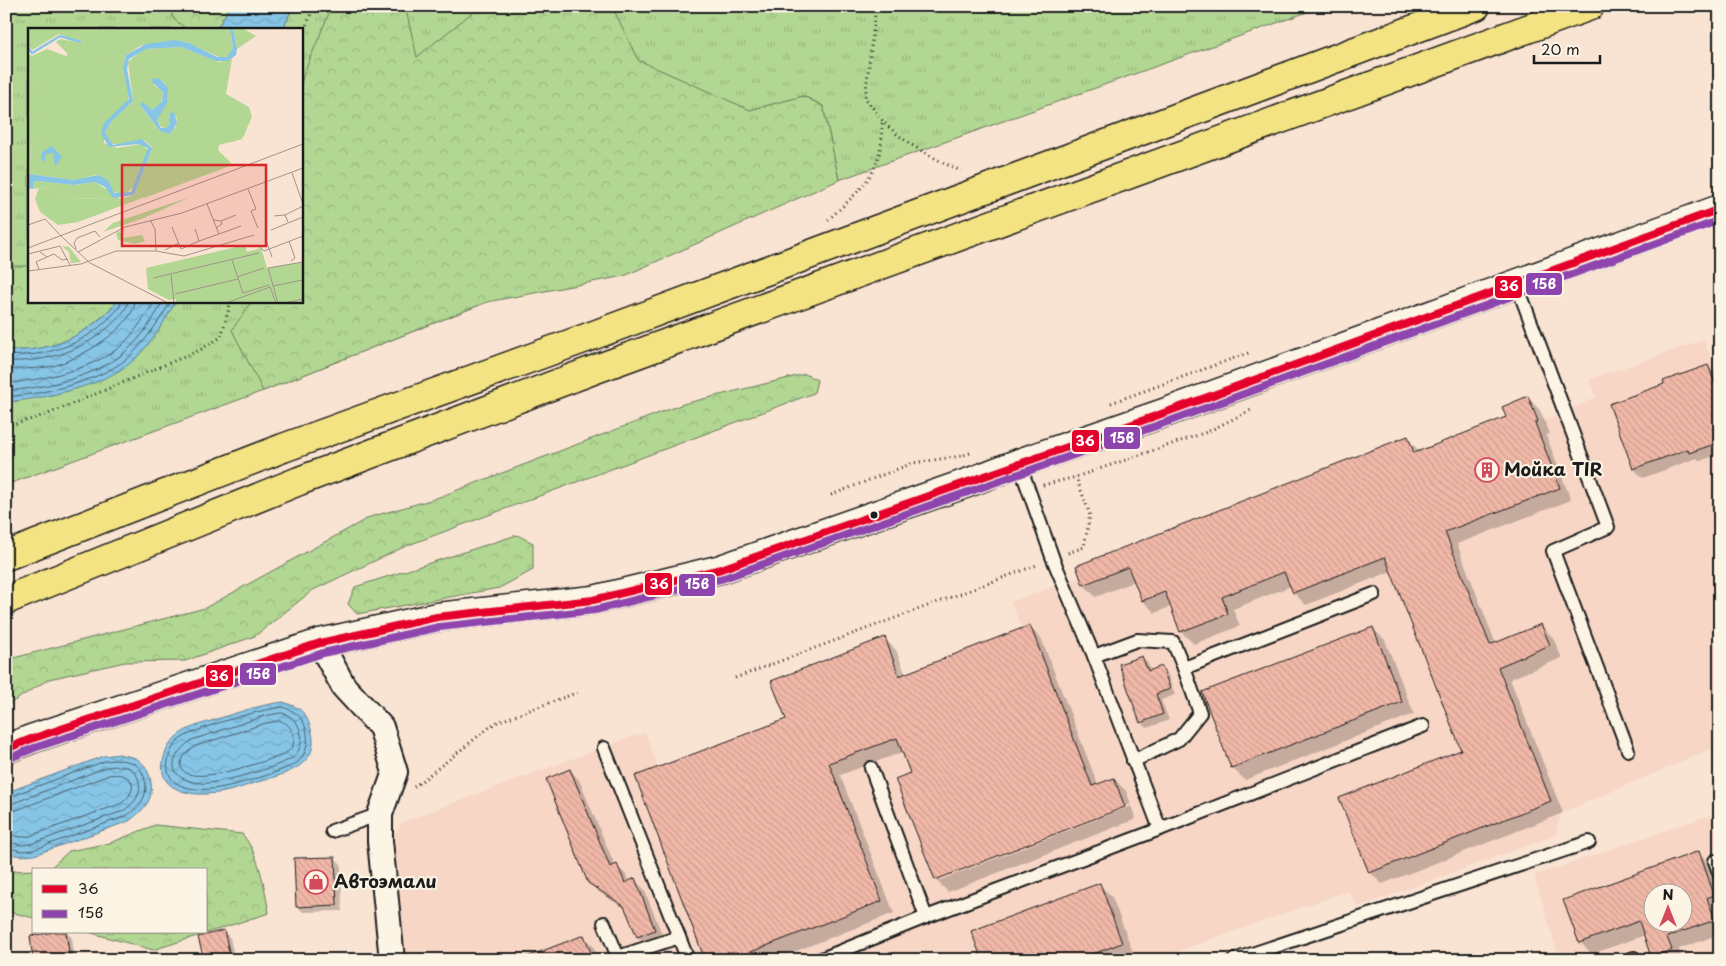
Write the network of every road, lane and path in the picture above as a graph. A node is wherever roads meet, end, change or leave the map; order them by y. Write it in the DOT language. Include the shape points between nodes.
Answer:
graph roads {
  1 [pos="314,6"];
  2 [pos="876,6"];
  3 [pos="1476,6"];
  4 [pos="1590,6"];
  5 [pos="302,36"];
  6 [pos="882,121"];
  7 [pos="997,185"];
  8 [pos="1720,209"];
  9 [pos="821,226"];
  10 [pos="1517,285"];
  11 [pos="231,302"];
  12 [pos="6,427"];
  13 [pos="961,456"];
  14 [pos="1019,463"];
  15 [pos="831,495"];
  16 [pos="6,556"];
  17 [pos="1005,576"];
  18 [pos="1374,594"];
  19 [pos="6,600"];
  20 [pos="320,643"];
  21 [pos="1094,656"];
  22 [pos="1184,668"];
  23 [pos="735,678"];
  24 [pos="582,691"];
  25 [pos="1423,726"];
  26 [pos="604,748"];
  27 [pos="6,749"];
  28 [pos="1628,750"];
  29 [pos="1133,761"];
  30 [pos="871,768"];
  31 [pos="411,790"];
  32 [pos="380,814"];
  33 [pos="1160,829"];
  34 [pos="332,831"];
  35 [pos="1589,842"];
  36 [pos="1715,861"];
  37 [pos="1720,875"];
  38 [pos="926,917"];
  39 [pos="604,923"];
  40 [pos="679,937"];
  41 [pos="618,958"];
  42 [pos="392,960"];
  43 [pos="688,960"];
  44 [pos="819,960"];
  45 [pos="1234,960"];
  46 [pos="1629,960"];
  47 [pos="1636,960"];
  1 -- 5 [label="path"];
  2 -- 6 [label="path" via="866,98"];
  3 -- 7 [label="highway"];
  4 -- 19 [label="highway" via="596,369 299,481"];
  6 -- 7 [label="path" via="940,162"];
  6 -- 9 [label="path" via="882,145 876,167 856,194"];
  7 -- 16 [label="highway" via="283,448"];
  8 -- 10 [label="main road"];
  10 -- 14 [label="main road"];
  10 -- 28 [label="lane" via="1608,527 1553,551"];
  11 -- 12 [label="path" via="221,337 200,350 48,414"];
  13 -- 15 [label="path" via="913,463"];
  14 -- 20 [label="main road" via="721,569 593,600 437,617"];
  14 -- 21 [label="lane" via="1053,559"];
  17 -- 23 [label="path"];
  18 -- 22 [label="lane"];
  20 -- 27 [label="main road"];
  20 -- 32 [label="street" via="344,687 381,727 395,772"];
  21 -- 22 [label="lane" via="1137,640 1173,642"];
  21 -- 29 [label="lane"];
  22 -- 29 [label="lane" via="1200,713 1178,739"];
  24 -- 31 [label="path" via="495,723"];
  25 -- 33 [label="lane"];
  26 -- 40 [label="lane"];
  29 -- 33 [label="lane"];
  30 -- 38 [label="lane"];
  32 -- 34 [label="lane"];
  32 -- 42 [label="street"];
  33 -- 38 [label="lane"];
  35 -- 45 [label="lane"];
  36 -- 37 [label="lane"];
  38 -- 44 [label="lane"];
  39 -- 41 [label="lane"];
  40 -- 41 [label="lane"];
  40 -- 43 [label="lane"];
  46 -- 47 [label="lane"];
}
